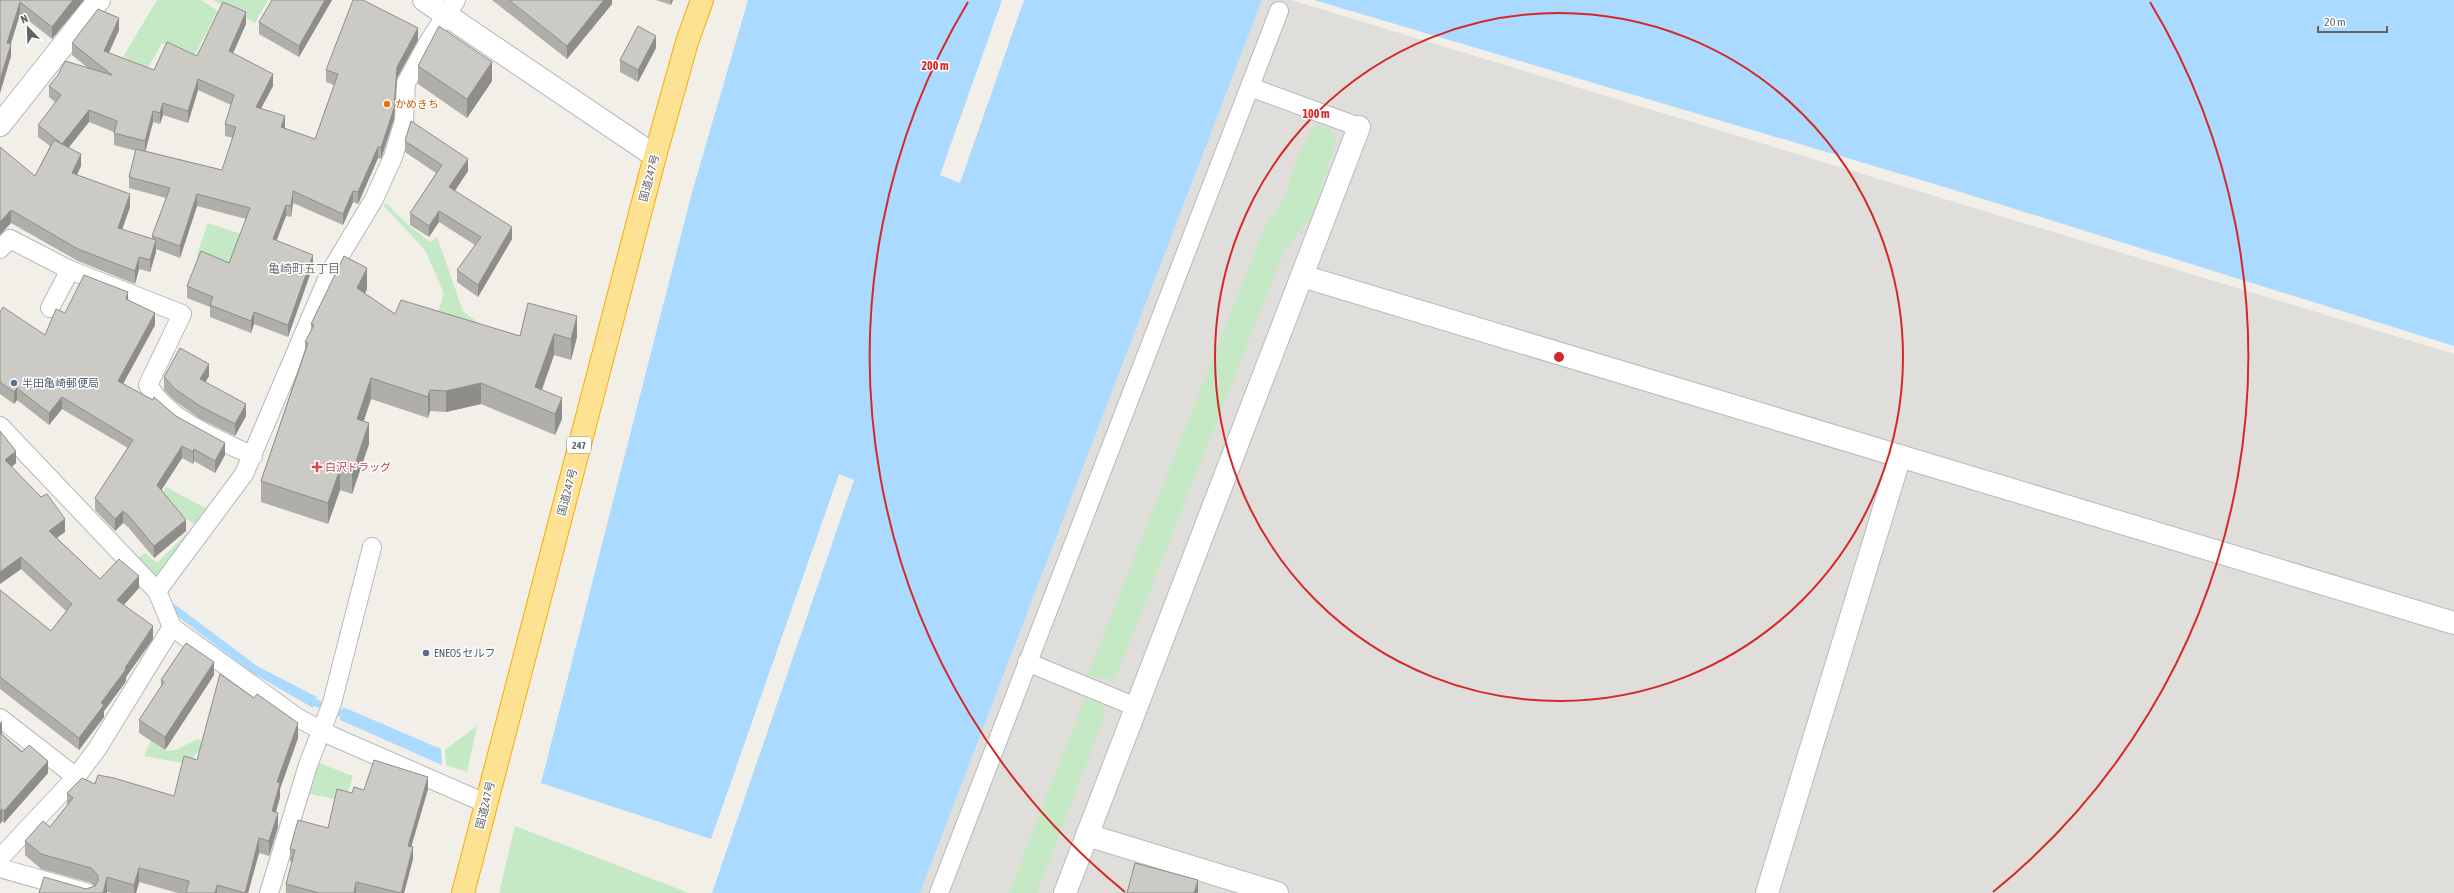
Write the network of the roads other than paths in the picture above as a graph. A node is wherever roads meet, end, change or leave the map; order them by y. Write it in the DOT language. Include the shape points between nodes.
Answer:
graph roads {
  1 [pos="99,0"];
  2 [pos="424,0"];
  3 [pos="702,0"];
  4 [pos="451,7"];
  5 [pos="1279,10"];
  6 [pos="1250,87"];
  7 [pos="0,126"];
  8 [pos="1358,127"];
  9 [pos="655,156"];
  10 [pos="0,249"];
  11 [pos="70,270"];
  12 [pos="1302,276"];
  13 [pos="50,308"];
  14 [pos="0,426"];
  15 [pos="253,456"];
  16 [pos="1900,456"];
  17 [pos="372,547"];
  18 [pos="157,592"];
  19 [pos="2454,623"];
  20 [pos="172,627"];
  21 [pos="1027,662"];
  22 [pos="1136,707"];
  23 [pos="0,718"];
  24 [pos="323,727"];
  25 [pos="76,777"];
  26 [pos="485,803"];
  27 [pos="1087,835"];
  28 [pos="0,858"];
  29 [pos="0,868"];
  30 [pos="88,893"];
  31 [pos="269,893"];
  32 [pos="463,893"];
  33 [pos="939,893"];
  34 [pos="1065,893"];
  35 [pos="1277,893"];
  36 [pos="1767,893"];
  1 -- 7 [label="street"];
  2 -- 4 [label="street"];
  3 -- 9 [label="highway, 国道247号 / 247" via="687,42"];
  4 -- 9 [label="street"];
  4 -- 15 [label="street" via="406,84 404,121 393,157 374,199 324,286"];
  5 -- 6 [label="street"];
  6 -- 8 [label="street"];
  6 -- 21 [label="street"];
  8 -- 12 [label="street"];
  9 -- 26 [label="highway, 国道247号 / 247"];
  10 -- 11 [label="street" via="10,240"];
  11 -- 13 [label="street"];
  11 -- 15 [label="street" via="182,314 148,385 156,400 192,426"];
  12 -- 16 [label="street"];
  12 -- 22 [label="street"];
  14 -- 18 [label="street"];
  15 -- 18 [label="street" via="228,496"];
  16 -- 19 [label="street"];
  16 -- 36 [label="street"];
  17 -- 24 [label="street"];
  18 -- 20 [label="street"];
  20 -- 24 [label="street" via="292,714"];
  20 -- 25 [label="street" via="97,749"];
  21 -- 22 [label="street"];
  21 -- 33 [label="street"];
  22 -- 27 [label="street"];
  23 -- 25 [label="street"];
  24 -- 26 [label="street"];
  24 -- 31 [label="street" via="308,764"];
  25 -- 28 [label="street"];
  26 -- 32 [label="highway, 国道247号 / 247"];
  27 -- 34 [label="street"];
  27 -- 35 [label="street"];
  29 -- 30 [label="street"];
}
